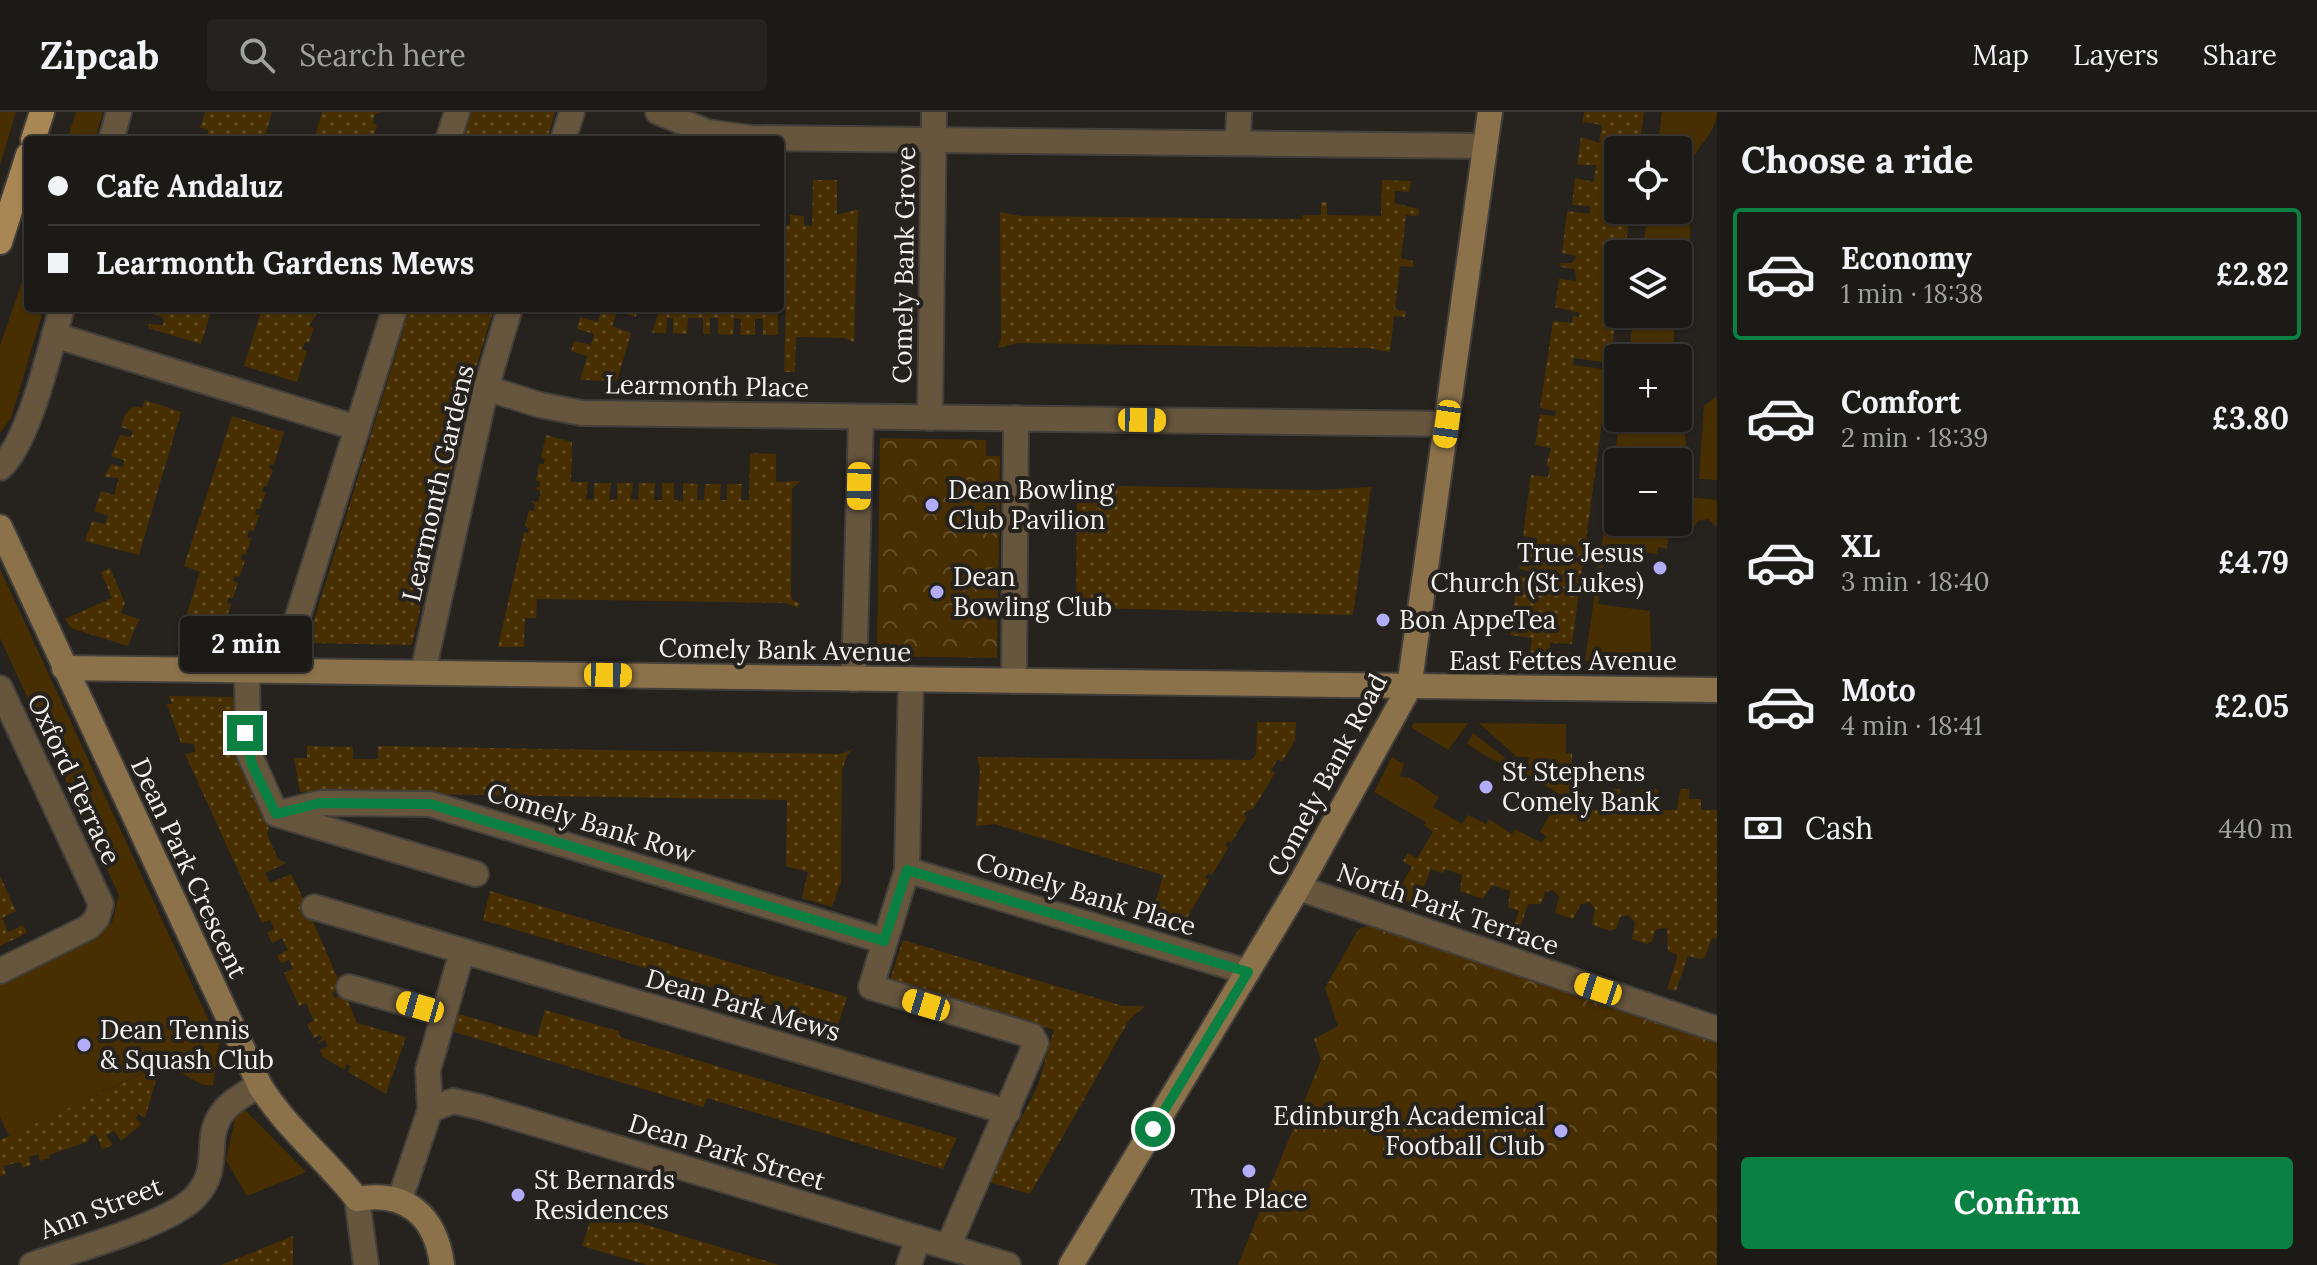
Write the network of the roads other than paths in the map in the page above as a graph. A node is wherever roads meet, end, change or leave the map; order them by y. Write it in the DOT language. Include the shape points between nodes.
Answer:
graph roads {
  1 [pos="42,112"];
  2 [pos="119,112"];
  3 [pos="457,112"];
  4 [pos="572,112"];
  5 [pos="658,112"];
  6 [pos="934,112"];
  7 [pos="1239,112"];
  8 [pos="1490,112"];
  9 [pos="34,136"];
  10 [pos="112,136"];
  11 [pos="449,136"];
  12 [pos="564,136"];
  13 [pos="753,136"];
  14 [pos="784,137"];
  15 [pos="934,142"];
  16 [pos="1238,142"];
  17 [pos="1485,146"];
  18 [pos="24,167"];
  19 [pos="0,242"];
  20 [pos="61,312"];
  21 [pos="394,312"];
  22 [pos="509,312"];
  23 [pos="54,335"];
  24 [pos="486,388"];
  25 [pos="861,417"];
  26 [pos="930,418"];
  27 [pos="1016,418"];
  28 [pos="1447,424"];
  29 [pos="357,428"];
  30 [pos="0,468"];
  31 [pos="0,527"];
  32 [pos="64,668"];
  33 [pos="247,670"];
  34 [pos="281,670"];
  35 [pos="423,672"];
  36 [pos="854,679"];
  37 [pos="911,679"];
  38 [pos="1014,681"];
  39 [pos="0,688"];
  40 [pos="1409,688"];
  41 [pos="1717,690"];
  42 [pos="276,814"];
  43 [pos="907,870"];
  44 [pos="476,874"];
  45 [pos="1298,888"];
  46 [pos="314,907"];
  47 [pos="884,941"];
  48 [pos="462,952"];
  49 [pos="0,971"];
  50 [pos="1248,972"];
  51 [pos="349,987"];
  52 [pos="444,1014"];
  53 [pos="1717,1029"];
  54 [pos="260,1086"];
  55 [pos="430,1110"];
  56 [pos="1008,1112"];
  57 [pos="357,1199"];
  58 [pos="400,1199"];
  59 [pos="918,1238"];
  60 [pos="948,1247"];
  61 [pos="32,1265"];
  62 [pos="366,1265"];
  63 [pos="442,1265"];
  64 [pos="909,1265"];
  65 [pos="1008,1265"];
  66 [pos="1071,1265"];
  1 -- 9 [label="main road"];
  2 -- 10 [label="street"];
  3 -- 11 [label="street"];
  4 -- 12 [label="street"];
  5 -- 13 [label="street" via="723,135"];
  6 -- 15 [label="street, Comely Bank Grove"];
  7 -- 16 [label="street"];
  8 -- 17 [label="street, Comely Bank Road"];
  14 -- 15 [label="street"];
  15 -- 16 [label="street"];
  15 -- 26 [label="street, Comely Bank Grove"];
  16 -- 17 [label="street"];
  17 -- 28 [label="street, Comely Bank Road"];
  18 -- 19 [label="main road"];
  20 -- 23 [label="street"];
  21 -- 29 [label="street"];
  22 -- 24 [label="street, Learmonth Gardens"];
  23 -- 29 [label="street"];
  23 -- 30 [label="street" via="16,447"];
  24 -- 25 [label="street, Learmonth Place" via="582,413"];
  24 -- 35 [label="street, Learmonth Gardens"];
  25 -- 26 [label="street, Learmonth Place"];
  25 -- 36 [label="street"];
  26 -- 27 [label="street, Learmonth Place"];
  27 -- 28 [label="street, Learmonth Place"];
  27 -- 38 [label="street"];
  28 -- 40 [label="street, Comely Bank Road"];
  29 -- 34 [label="street"];
  31 -- 32 [label="street, Dean Park Crescent"];
  32 -- 33 [label="street, Comely Bank Avenue"];
  32 -- 54 [label="street, Dean Park Crescent"];
  33 -- 34 [label="street, Comely Bank Avenue"];
  33 -- 42 [label="street" via="248,751"];
  34 -- 35 [label="street, Comely Bank Avenue"];
  35 -- 36 [label="street, Comely Bank Avenue"];
  36 -- 37 [label="street, Comely Bank Avenue"];
  37 -- 38 [label="street, Comely Bank Avenue"];
  37 -- 43 [label="street"];
  38 -- 40 [label="street, Comely Bank Avenue"];
  39 -- 49 [label="street, Oxford Terrace" via="98,895 100,910 89,927"];
  40 -- 41 [label="street, East Fettes Avenue"];
  40 -- 45 [label="street, Comely Bank Road"];
  42 -- 44 [label="street"];
  42 -- 47 [label="street, Comely Bank Row" via="320,803 430,804"];
  43 -- 47 [label="street"];
  43 -- 50 [label="street, Comely Bank Place"];
  45 -- 50 [label="street, Comely Bank Road"];
  45 -- 53 [label="street, North Park Terrace"];
  46 -- 48 [label="street, Dean Park Mews"];
  47 -- 56 [label="street" via="871,987 1036,1040"];
  48 -- 52 [label="street"];
  48 -- 56 [label="street, Dean Park Mews"];
  50 -- 66 [label="street, Comely Bank Road"];
  51 -- 52 [label="street"];
  52 -- 55 [label="street" via="427,1076"];
  54 -- 57 [label="street, Dean Park Crescent" via="276,1112 328,1161"];
  54 -- 61 [label="street, Ann Street" via="226,1104 215,1128 205,1181 189,1202 157,1220"];
  55 -- 58 [label="street"];
  55 -- 59 [label="street, Dean Park Street" via="444,1102 480,1107"];
  56 -- 60 [label="street"];
  57 -- 58 [label="street"];
  57 -- 62 [label="street"];
  58 -- 63 [label="street" via="430,1227"];
  59 -- 60 [label="street, Dean Park Street"];
  59 -- 64 [label="street"];
  60 -- 65 [label="street, Dean Park Street"];
}
